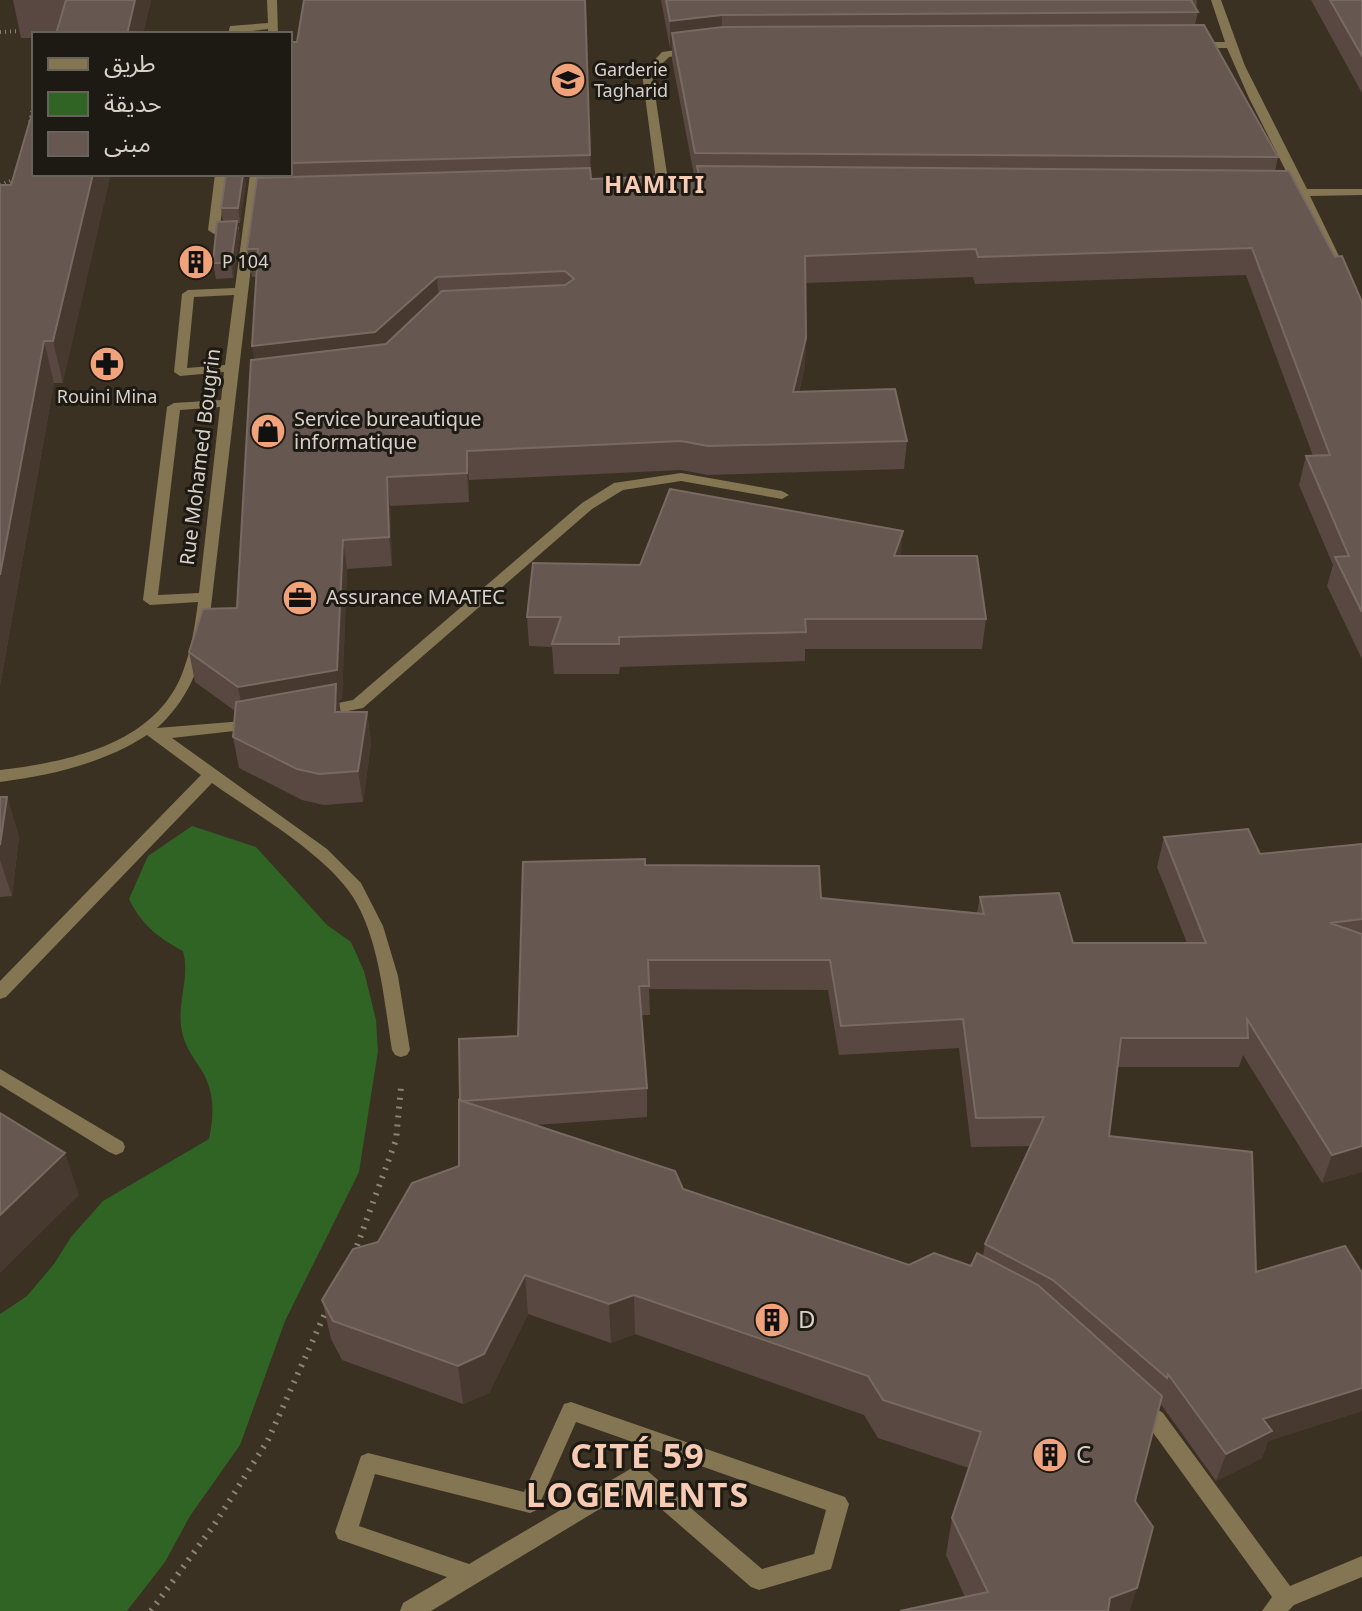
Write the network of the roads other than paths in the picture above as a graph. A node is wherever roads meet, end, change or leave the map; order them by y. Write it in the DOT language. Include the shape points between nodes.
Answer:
graph roads {
  1 [pos="272,0"];
  2 [pos="1216,0"];
  3 [pos="274,30"];
  4 [pos="233,32"];
  5 [pos="1181,45"];
  6 [pos="1229,45"];
  7 [pos="707,50"];
  8 [pos="221,176"];
  9 [pos="256,176"];
  10 [pos="663,187"];
  11 [pos="647,188"];
  12 [pos="678,188"];
  13 [pos="1362,192"];
  14 [pos="1274,193"];
  15 [pos="1306,193"];
  16 [pos="268,198"];
  17 [pos="253,199"];
  18 [pos="249,229"];
  19 [pos="1337,266"];
  20 [pos="241,291"];
  21 [pos="231,368"];
  22 [pos="245,383"];
  23 [pos="229,385"];
  24 [pos="227,403"];
  25 [pos="782,495"];
  26 [pos="204,597"];
  27 [pos="303,715"];
  28 [pos="262,723"];
  29 [pos="152,731"];
  30 [pos="212,773"];
  31 [pos="0,776"];
  32 [pos="0,992"];
  33 [pos="401,1050"];
  34 [pos="0,1076"];
  35 [pos="116,1147"];
  36 [pos="1121,1389"];
  37 [pos="1362,1566"];
  38 [pos="471,1575"];
  39 [pos="1280,1604"];
  40 [pos="411,1611"];
  1 -- 3 [label="street"];
  2 -- 6 [label="street"];
  3 -- 4 [label="street"];
  5 -- 6 [label="street"];
  6 -- 15 [label="street"];
  7 -- 10 [label="street" via="666,54 647,73"];
  8 -- 18 [label="street" via="214,230"];
  9 -- 17 [label="street, Rue Mohamed Bougrin"];
  10 -- 11 [label="street"];
  10 -- 12 [label="street"];
  13 -- 15 [label="street"];
  14 -- 15 [label="street"];
  15 -- 19 [label="street"];
  16 -- 17 [label="street"];
  17 -- 18 [label="street, Rue Mohamed Bougrin"];
  18 -- 20 [label="street, Rue Mohamed Bougrin"];
  20 -- 21 [label="street, Rue Mohamed Bougrin"];
  20 -- 21 [label="street" via="188,294 180,372"];
  21 -- 23 [label="street, Rue Mohamed Bougrin"];
  22 -- 23 [label="street"];
  23 -- 24 [label="street, Rue Mohamed Bougrin"];
  24 -- 26 [label="street, Rue Mohamed Bougrin"];
  24 -- 26 [label="street" via="174,407 150,600"];
  25 -- 27 [label="street" via="681,477 619,486 587,506 358,704"];
  26 -- 29 [label="street, Rue Mohamed Bougrin" via="185,684"];
  28 -- 29 [label="street"];
  29 -- 30 [label="street"];
  29 -- 31 [label="street" via="76,763"];
  30 -- 32 [label="street"];
  30 -- 33 [label="street" via="321,853 355,887 375,926"];
  34 -- 35 [label="street"];
  36 -- 39 [label="street" via="1156,1420"];
  37 -- 39 [label="street"];
  38 -- 38 [label="street" via="637,1475 759,1580 823,1562 838,1504 571,1411 530,1503 368,1463 346,1532"];
  38 -- 40 [label="street"];
}
